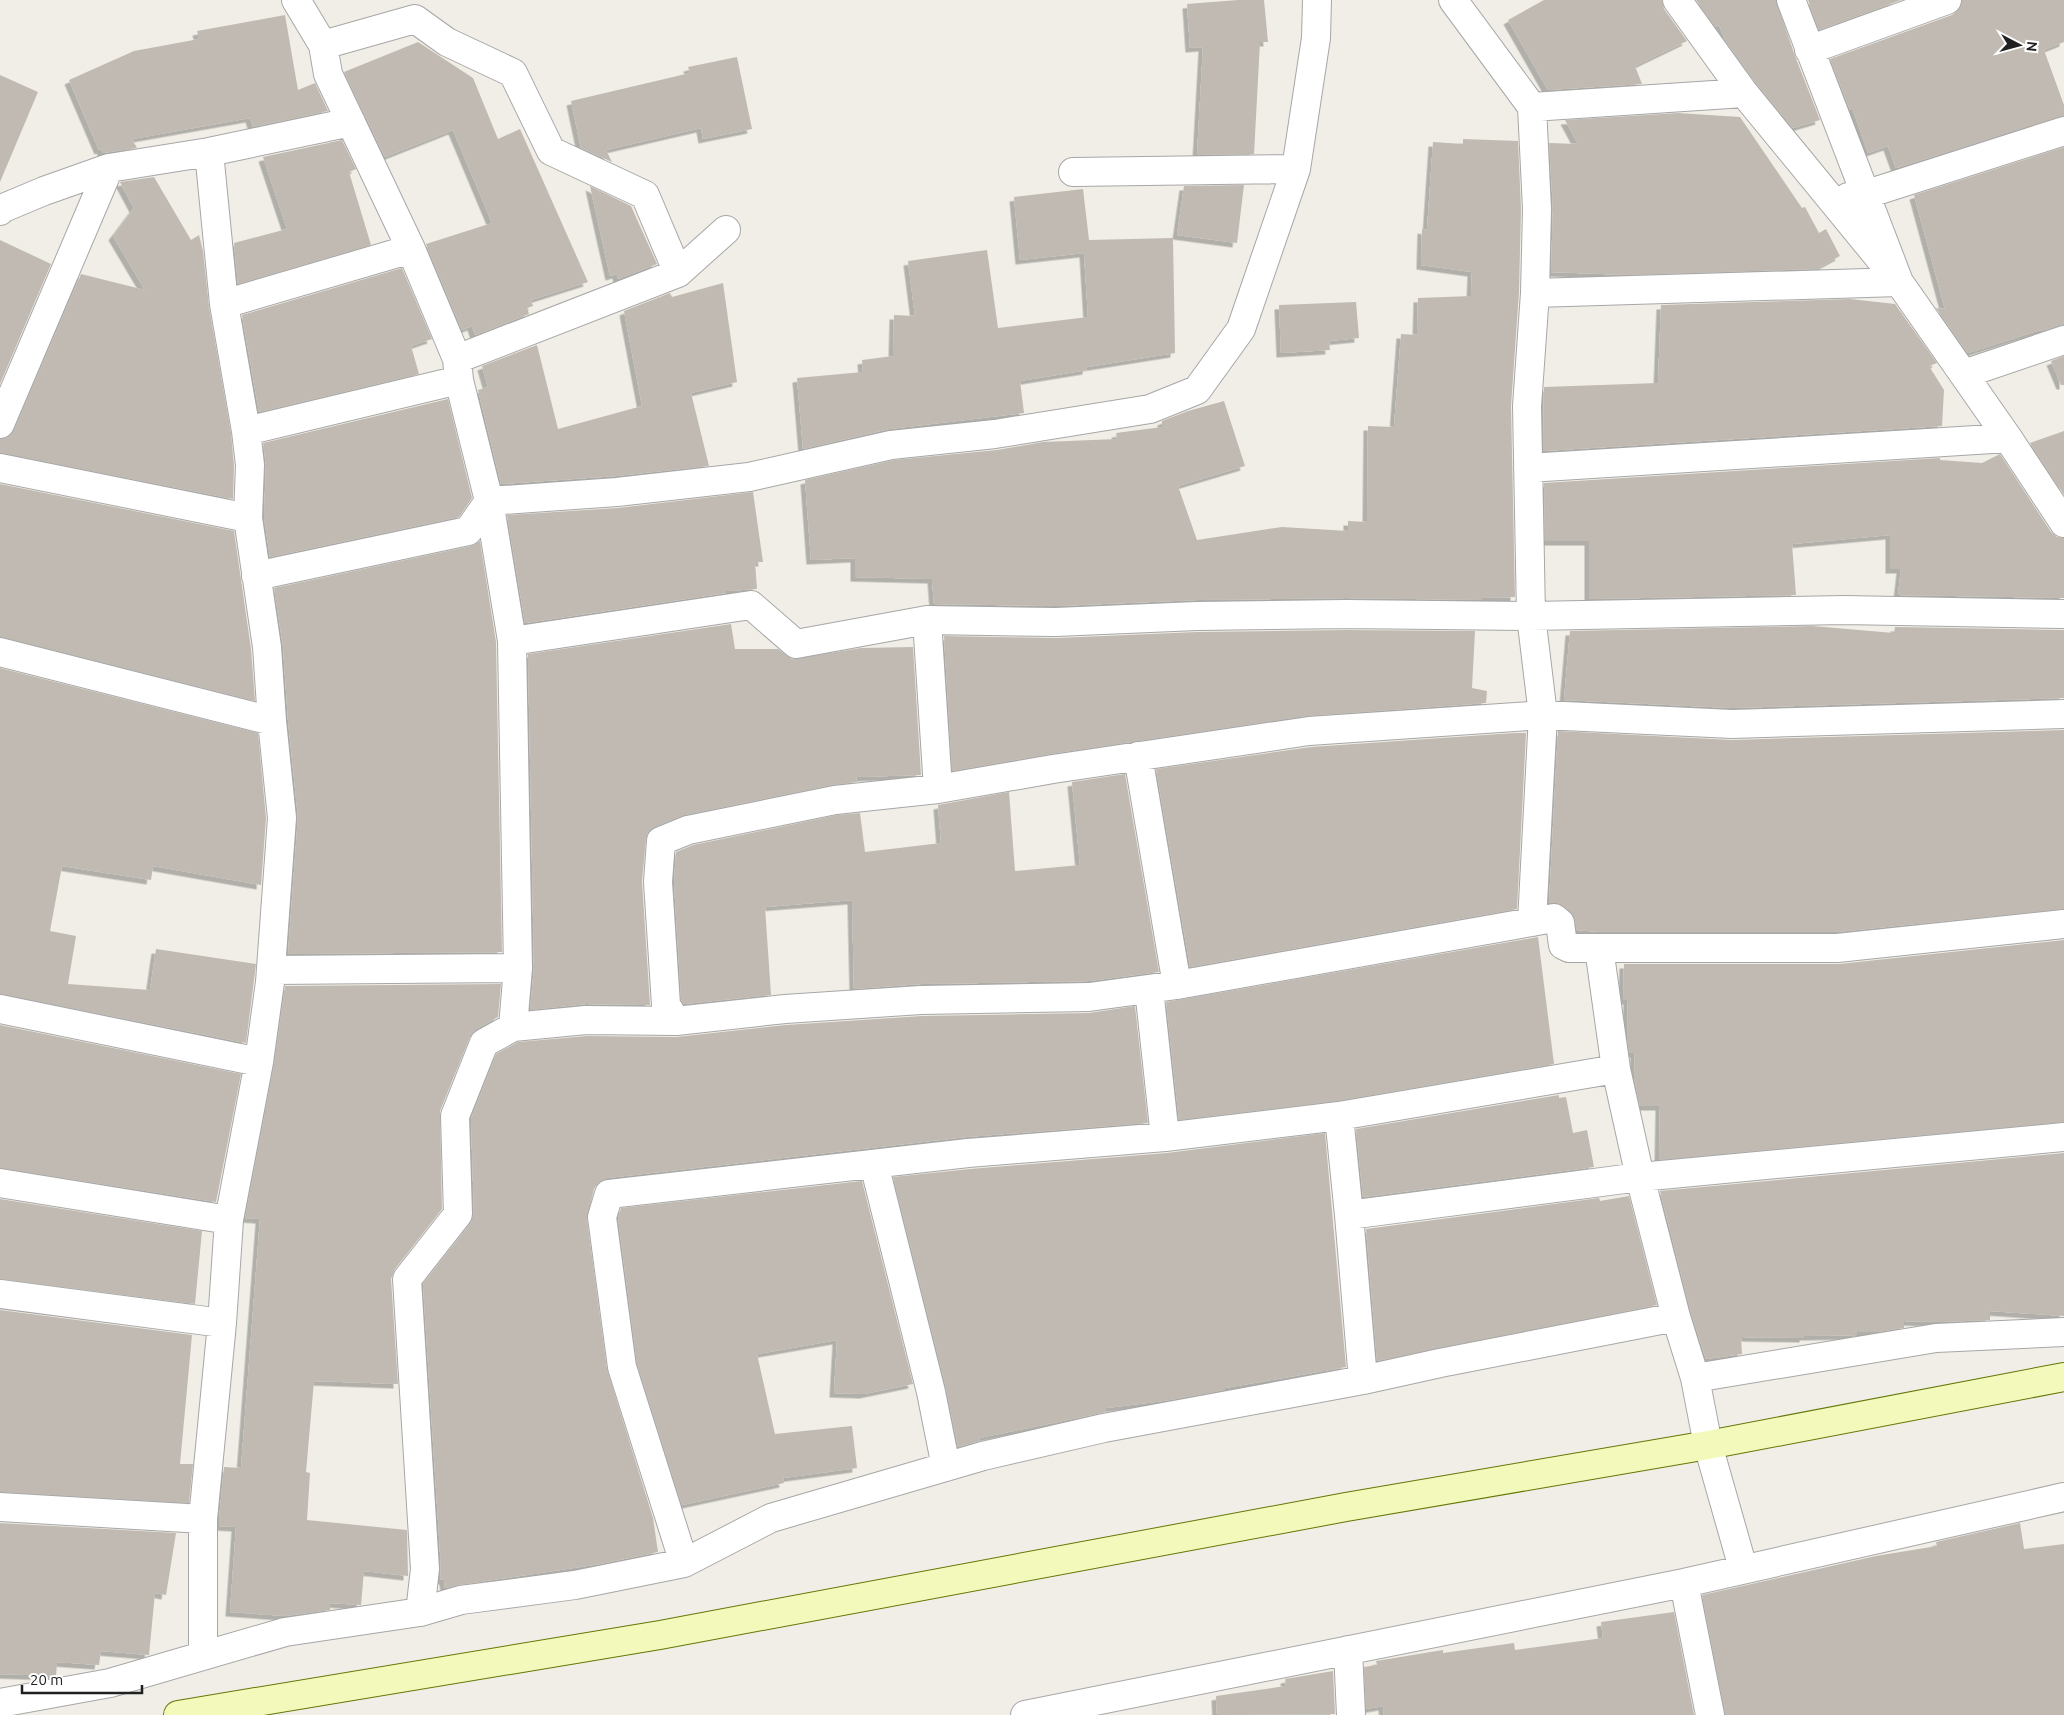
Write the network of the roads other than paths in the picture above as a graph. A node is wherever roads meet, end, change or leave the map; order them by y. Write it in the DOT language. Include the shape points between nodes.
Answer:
graph roads {
  1 [pos="296,0"];
  2 [pos="1317,0"];
  3 [pos="1454,0"];
  4 [pos="1677,0"];
  5 [pos="1791,0"];
  6 [pos="1947,0"];
  7 [pos="323,45"];
  8 [pos="1809,50"];
  9 [pos="1744,93"];
  10 [pos="1532,107"];
  11 [pos="352,122"];
  12 [pos="2064,131"];
  13 [pos="209,152"];
  14 [pos="109,168"];
  15 [pos="1296,169"];
  16 [pos="1073,172"];
  17 [pos="1867,194"];
  18 [pos="1831,199"];
  19 [pos="0,211"];
  20 [pos="726,230"];
  21 [pos="411,250"];
  22 [pos="678,273"];
  23 [pos="1899,282"];
  24 [pos="1535,294"];
  25 [pos="224,304"];
  26 [pos="2064,340"];
  27 [pos="458,370"];
  28 [pos="1964,374"];
  29 [pos="0,424"];
  30 [pos="246,431"];
  31 [pos="2008,438"];
  32 [pos="0,468"];
  33 [pos="1528,468"];
  34 [pos="489,501"];
  35 [pos="248,518"];
  36 [pos="2064,522"];
  37 [pos="256,576"];
  38 [pos="2064,614"];
  39 [pos="1531,616"];
  40 [pos="927,620"];
  41 [pos="512,641"];
  42 [pos="0,652"];
  43 [pos="2064,714"];
  44 [pos="1543,715"];
  45 [pos="272,721"];
  46 [pos="1138,756"];
  47 [pos="938,789"];
  48 [pos="1532,922"];
  49 [pos="2064,924"];
  50 [pos="1599,948"];
  51 [pos="518,968"];
  52 [pos="272,970"];
  53 [pos="1177,985"];
  54 [pos="1149,989"];
  55 [pos="0,1009"];
  56 [pos="676,1021"];
  57 [pos="513,1027"];
  58 [pos="259,1062"];
  59 [pos="1616,1069"];
  60 [pos="1339,1116"];
  61 [pos="1165,1137"];
  62 [pos="2064,1137"];
  63 [pos="874,1164"];
  64 [pos="1640,1177"];
  65 [pos="0,1183"];
  66 [pos="1349,1215"];
  67 [pos="229,1220"];
  68 [pos="0,1294"];
  69 [pos="1676,1317"];
  70 [pos="222,1323"];
  71 [pos="2064,1332"];
  72 [pos="2064,1377"];
  73 [pos="1694,1378"];
  74 [pos="1363,1380"];
  75 [pos="1708,1445"];
  76 [pos="946,1467"];
  77 [pos="2064,1497"];
  78 [pos="0,1507"];
  79 [pos="203,1519"];
  80 [pos="684,1563"];
  81 [pos="1743,1568"];
  82 [pos="1684,1582"];
  83 [pos="420,1612"];
  84 [pos="1348,1650"];
  85 [pos="203,1655"];
  86 [pos="0,1703"];
  87 [pos="178,1715"];
  88 [pos="1025,1715"];
  89 [pos="1351,1715"];
  90 [pos="1710,1715"];
  1 -- 7 [label="street"];
  2 -- 15 [label="street" via="1316,38"];
  3 -- 10 [label="street"];
  4 -- 9 [label="street"];
  5 -- 8 [label="street"];
  6 -- 8 [label="street"];
  7 -- 11 [label="street" via="328,74"];
  7 -- 22 [label="street" via="415,19 447,42 513,73 551,151 645,194"];
  8 -- 17 [label="street"];
  9 -- 10 [label="street"];
  9 -- 18 [label="street"];
  10 -- 24 [label="street" via="1537,209"];
  11 -- 13 [label="street"];
  11 -- 21 [label="street"];
  12 -- 17 [label="street"];
  13 -- 14 [label="street"];
  13 -- 25 [label="street"];
  14 -- 19 [label="street"];
  14 -- 29 [label="street"];
  15 -- 16 [label="street"];
  15 -- 34 [label="street" via="1241,329 1198,390 1150,409 996,434 891,444 748,477 617,492"];
  17 -- 18 [label="street"];
  17 -- 23 [label="street"];
  18 -- 23 [label="street"];
  20 -- 22 [label="street"];
  21 -- 25 [label="street"];
  21 -- 27 [label="street"];
  22 -- 27 [label="street"];
  23 -- 24 [label="street"];
  23 -- 28 [label="street"];
  24 -- 33 [label="street" via="1527,406"];
  25 -- 30 [label="street"];
  26 -- 28 [label="street"];
  27 -- 30 [label="street"];
  27 -- 34 [label="street"];
  28 -- 31 [label="street"];
  30 -- 35 [label="street" via="250,465"];
  31 -- 33 [label="street"];
  31 -- 36 [label="street"];
  32 -- 35 [label="street"];
  33 -- 39 [label="street"];
  34 -- 37 [label="street" via="468,531"];
  34 -- 41 [label="street"];
  35 -- 37 [label="street"];
  37 -- 45 [label="street" via="267,647"];
  38 -- 39 [label="street" via="1844,610"];
  39 -- 40 [label="street" via="1346,614 1056,622"];
  39 -- 44 [label="street"];
  40 -- 41 [label="street" via="796,644 751,605"];
  40 -- 47 [label="street"];
  41 -- 51 [label="street"];
  42 -- 45 [label="street"];
  43 -- 44 [label="street" via="1732,724"];
  44 -- 46 [label="street" via="1309,731"];
  44 -- 48 [label="street"];
  45 -- 52 [label="street" via="282,818"];
  46 -- 47 [label="street"];
  46 -- 53 [label="street"];
  47 -- 56 [label="street" via="835,800 688,830 661,841 658,882 666,1005"];
  48 -- 50 [label="street" via="1554,918 1560,924 1563,945"];
  48 -- 53 [label="street"];
  49 -- 50 [label="street" via="1837,948"];
  50 -- 59 [label="street"];
  51 -- 52 [label="street"];
  51 -- 57 [label="street"];
  52 -- 58 [label="street"];
  53 -- 54 [label="street"];
  54 -- 56 [label="street" via="1089,997 921,1000 785,1008"];
  54 -- 61 [label="street"];
  55 -- 58 [label="street"];
  56 -- 57 [label="street" via="586,1020"];
  57 -- 83 [label="street" via="484,1043 455,1116 458,1214 407,1278 425,1568"];
  58 -- 67 [label="street"];
  59 -- 60 [label="street"];
  59 -- 64 [label="street"];
  60 -- 61 [label="street"];
  60 -- 66 [label="street"];
  61 -- 63 [label="street"];
  62 -- 64 [label="street"];
  63 -- 76 [label="street" via="931,1392"];
  63 -- 80 [label="street" via="609,1194 602,1217 622,1367"];
  64 -- 66 [label="street"];
  64 -- 69 [label="street"];
  65 -- 67 [label="street"];
  66 -- 74 [label="street"];
  67 -- 70 [label="street"];
  68 -- 70 [label="street"];
  69 -- 73 [label="street"];
  69 -- 74 [label="street"];
  70 -- 79 [label="street"];
  71 -- 73 [label="street" via="1936,1338"];
  72 -- 75 [label="street"];
  73 -- 75 [label="street"];
  74 -- 76 [label="street" via="1104,1428"];
  75 -- 81 [label="street"];
  75 -- 87 [label="street" via="1336,1508 660,1635"];
  76 -- 80 [label="street" via="771,1518"];
  77 -- 81 [label="street"];
  78 -- 79 [label="street"];
  79 -- 85 [label="street"];
  80 -- 83 [label="street" via="575,1585 461,1600"];
  81 -- 82 [label="street"];
  82 -- 84 [label="street"];
  82 -- 90 [label="street"];
  83 -- 85 [label="street" via="286,1632"];
  84 -- 88 [label="street"];
  84 -- 89 [label="street"];
  85 -- 86 [label="street" via="110,1683"];
}
